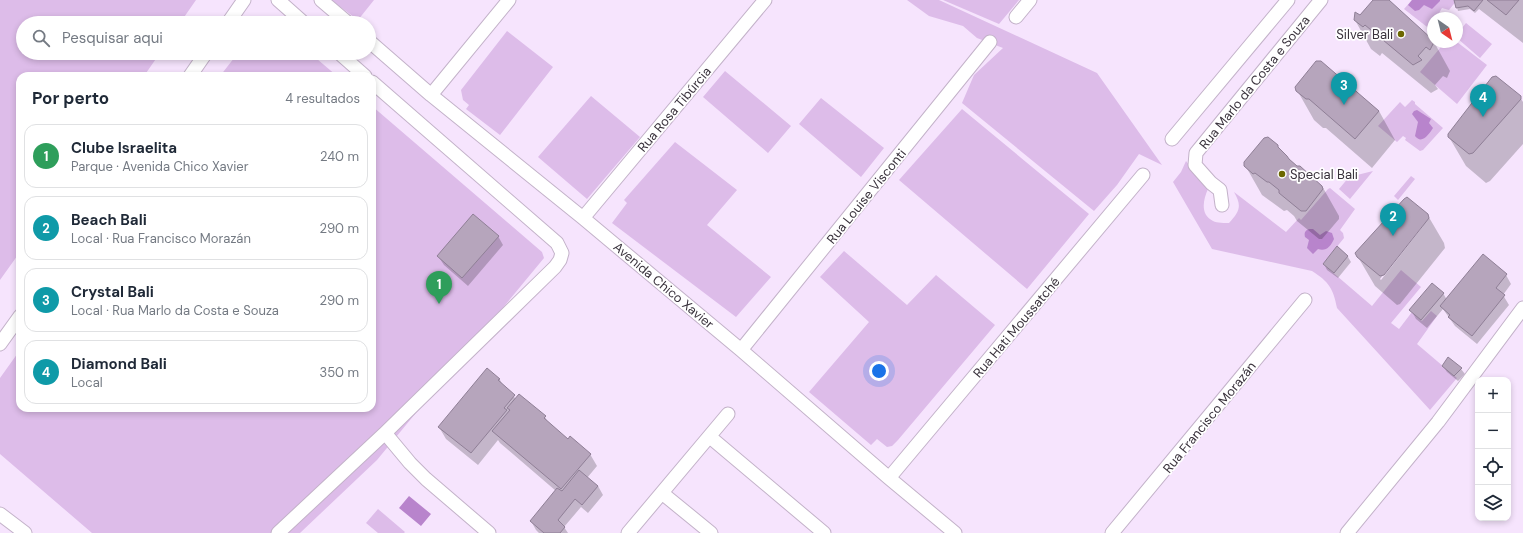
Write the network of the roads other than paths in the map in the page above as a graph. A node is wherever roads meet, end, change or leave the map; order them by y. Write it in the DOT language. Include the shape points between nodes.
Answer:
graph roads {
  1 [pos="244,0"];
  2 [pos="278,0"];
  3 [pos="321,0"];
  4 [pos="509,0"];
  5 [pos="765,0"];
  6 [pos="1030,0"];
  7 [pos="1288,0"];
  8 [pos="1321,0"];
  9 [pos="233,16"];
  10 [pos="296,16"];
  11 [pos="340,16"];
  12 [pos="1016,17"];
  13 [pos="990,42"];
  14 [pos="376,47"];
  15 [pos="201,60"];
  16 [pos="347,60"];
  17 [pos="193,72"];
  18 [pos="360,72"];
  19 [pos="376,85"];
  20 [pos="431,95"];
  21 [pos="1172,140"];
  22 [pos="1144,175"];
  23 [pos="1222,205"];
  24 [pos="583,218"];
  25 [pos="1304,300"];
  26 [pos="1523,308"];
  27 [pos="16,322"];
  28 [pos="0,344"];
  29 [pos="741,350"];
  30 [pos="728,414"];
  31 [pos="385,433"];
  32 [pos="710,437"];
  33 [pos="889,478"];
  34 [pos="662,493"];
  35 [pos="0,514"];
  36 [pos="1115,532"];
  37 [pos="25,533"];
  38 [pos="278,533"];
  39 [pos="489,533"];
  40 [pos="628,533"];
  41 [pos="711,533"];
  42 [pos="824,533"];
  43 [pos="955,533"];
  44 [pos="1347,533"];
  1 -- 9 [label="street"];
  2 -- 10 [label="street"];
  3 -- 11 [label="street"];
  4 -- 20 [label="street"];
  5 -- 24 [label="street, Rua Rosa Tibúrcia"];
  6 -- 12 [label="street"];
  7 -- 21 [label="street, Rua Marlo da Costa e Souza"];
  8 -- 23 [label="street, Rua Marlo da Costa e Souza" via="1196,153 1195,165 1220,190"];
  13 -- 29 [label="street, Rua Louise Visconti"];
  14 -- 20 [label="street, Avenida Chico Xavier"];
  15 -- 17 [label="street"];
  16 -- 18 [label="street"];
  19 -- 31 [label="street" via="557,243 562,253 555,267"];
  20 -- 24 [label="street, Avenida Chico Xavier"];
  22 -- 33 [label="street, Rua Hati Moussatché"];
  24 -- 29 [label="street, Avenida Chico Xavier"];
  25 -- 36 [label="street, Rua Francisco Morazán"];
  26 -- 44 [label="street" via="1438,422"];
  27 -- 28 [label="street"];
  29 -- 33 [label="street, Avenida Chico Xavier"];
  30 -- 32 [label="street"];
  31 -- 38 [label="street"];
  31 -- 39 [label="street" via="426,479"];
  32 -- 34 [label="street"];
  32 -- 42 [label="street"];
  33 -- 43 [label="street, Avenida Chico Xavier"];
  34 -- 40 [label="street"];
  34 -- 41 [label="street"];
  35 -- 37 [label="street"];
}
